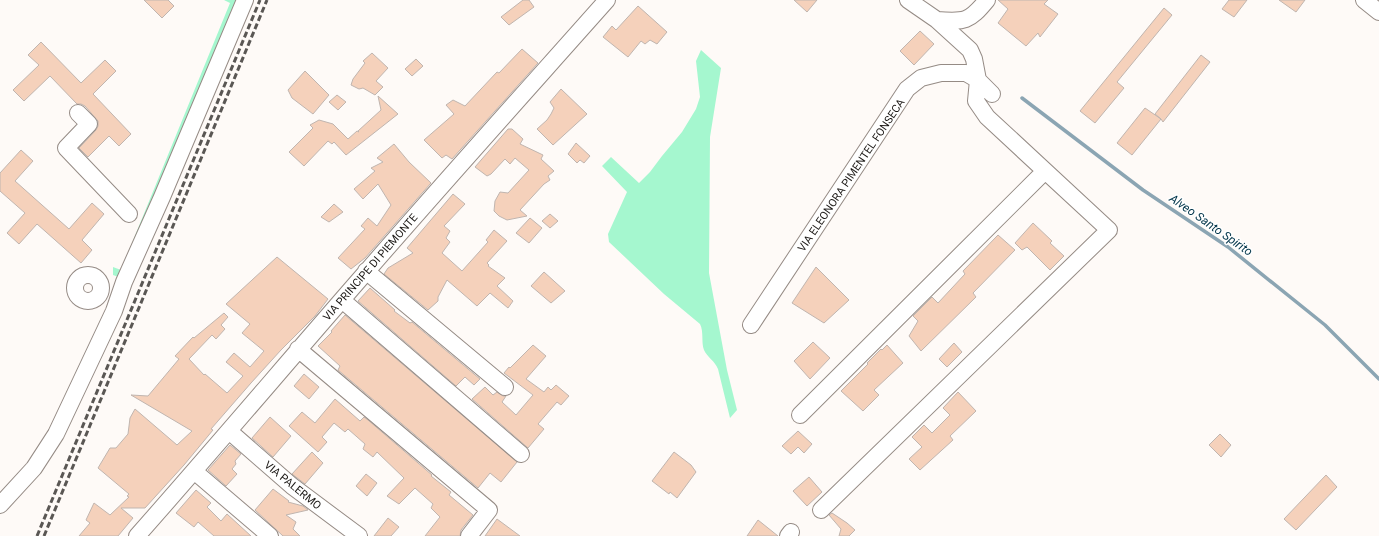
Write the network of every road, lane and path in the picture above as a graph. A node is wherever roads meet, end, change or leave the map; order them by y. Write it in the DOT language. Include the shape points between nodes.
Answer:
graph roads {
  1 [pos="245,0"];
  2 [pos="607,0"];
  3 [pos="908,0"];
  4 [pos="987,0"];
  5 [pos="1364,0"];
  6 [pos="1379,12"];
  7 [pos="937,20"];
  8 [pos="978,80"];
  9 [pos="992,94"];
  10 [pos="78,113"];
  11 [pos="1045,171"];
  12 [pos="129,214"];
  13 [pos="366,272"];
  14 [pos="96,298"];
  15 [pos="342,300"];
  16 [pos="114,310"];
  17 [pos="751,325"];
  18 [pos="298,349"];
  19 [pos="505,387"];
  20 [pos="800,415"];
  21 [pos="229,431"];
  22 [pos="521,454"];
  23 [pos="194,472"];
  24 [pos="0,505"];
  25 [pos="820,510"];
  26 [pos="137,536"];
  27 [pos="270,536"];
  28 [pos="359,536"];
  29 [pos="469,536"];
  1 -- 16 [label="street"];
  2 -- 13 [label="street, VIA PRINCIPE DI PIEMONTE"];
  3 -- 7 [label="street"];
  4 -- 7 [label="street" via="973,16 957,22"];
  5 -- 6 [label="street"];
  7 -- 8 [label="street" via="970,50"];
  8 -- 9 [label="street"];
  8 -- 11 [label="street" via="976,102 987,117"];
  8 -- 17 [label="street, VIA ELEONORA PIMENTEL FONSECA" via="966,73 941,73 921,78 907,89"];
  10 -- 12 [label="street" via="88,124 66,148"];
  11 -- 20 [label="street"];
  11 -- 25 [label="street" via="1109,230"];
  13 -- 15 [label="street, VIA PRINCIPE DI PIEMONTE"];
  13 -- 19 [label="street"];
  14 -- 16 [label="street"];
  15 -- 18 [label="street, VIA PRINCIPE DI PIEMONTE"];
  15 -- 22 [label="street"];
  16 -- 24 [label="street" via="56,434 34,468"];
  18 -- 21 [label="street, VIA PRINCIPE DI PIEMONTE"];
  18 -- 29 [label="street" via="489,510"];
  21 -- 23 [label="street, VIA PRINCIPE DI PIEMONTE"];
  21 -- 28 [label="street, VIA PALERMO" via="292,486"];
  23 -- 26 [label="street, VIA PRINCIPE DI PIEMONTE"];
  23 -- 27 [label="street"];
}
